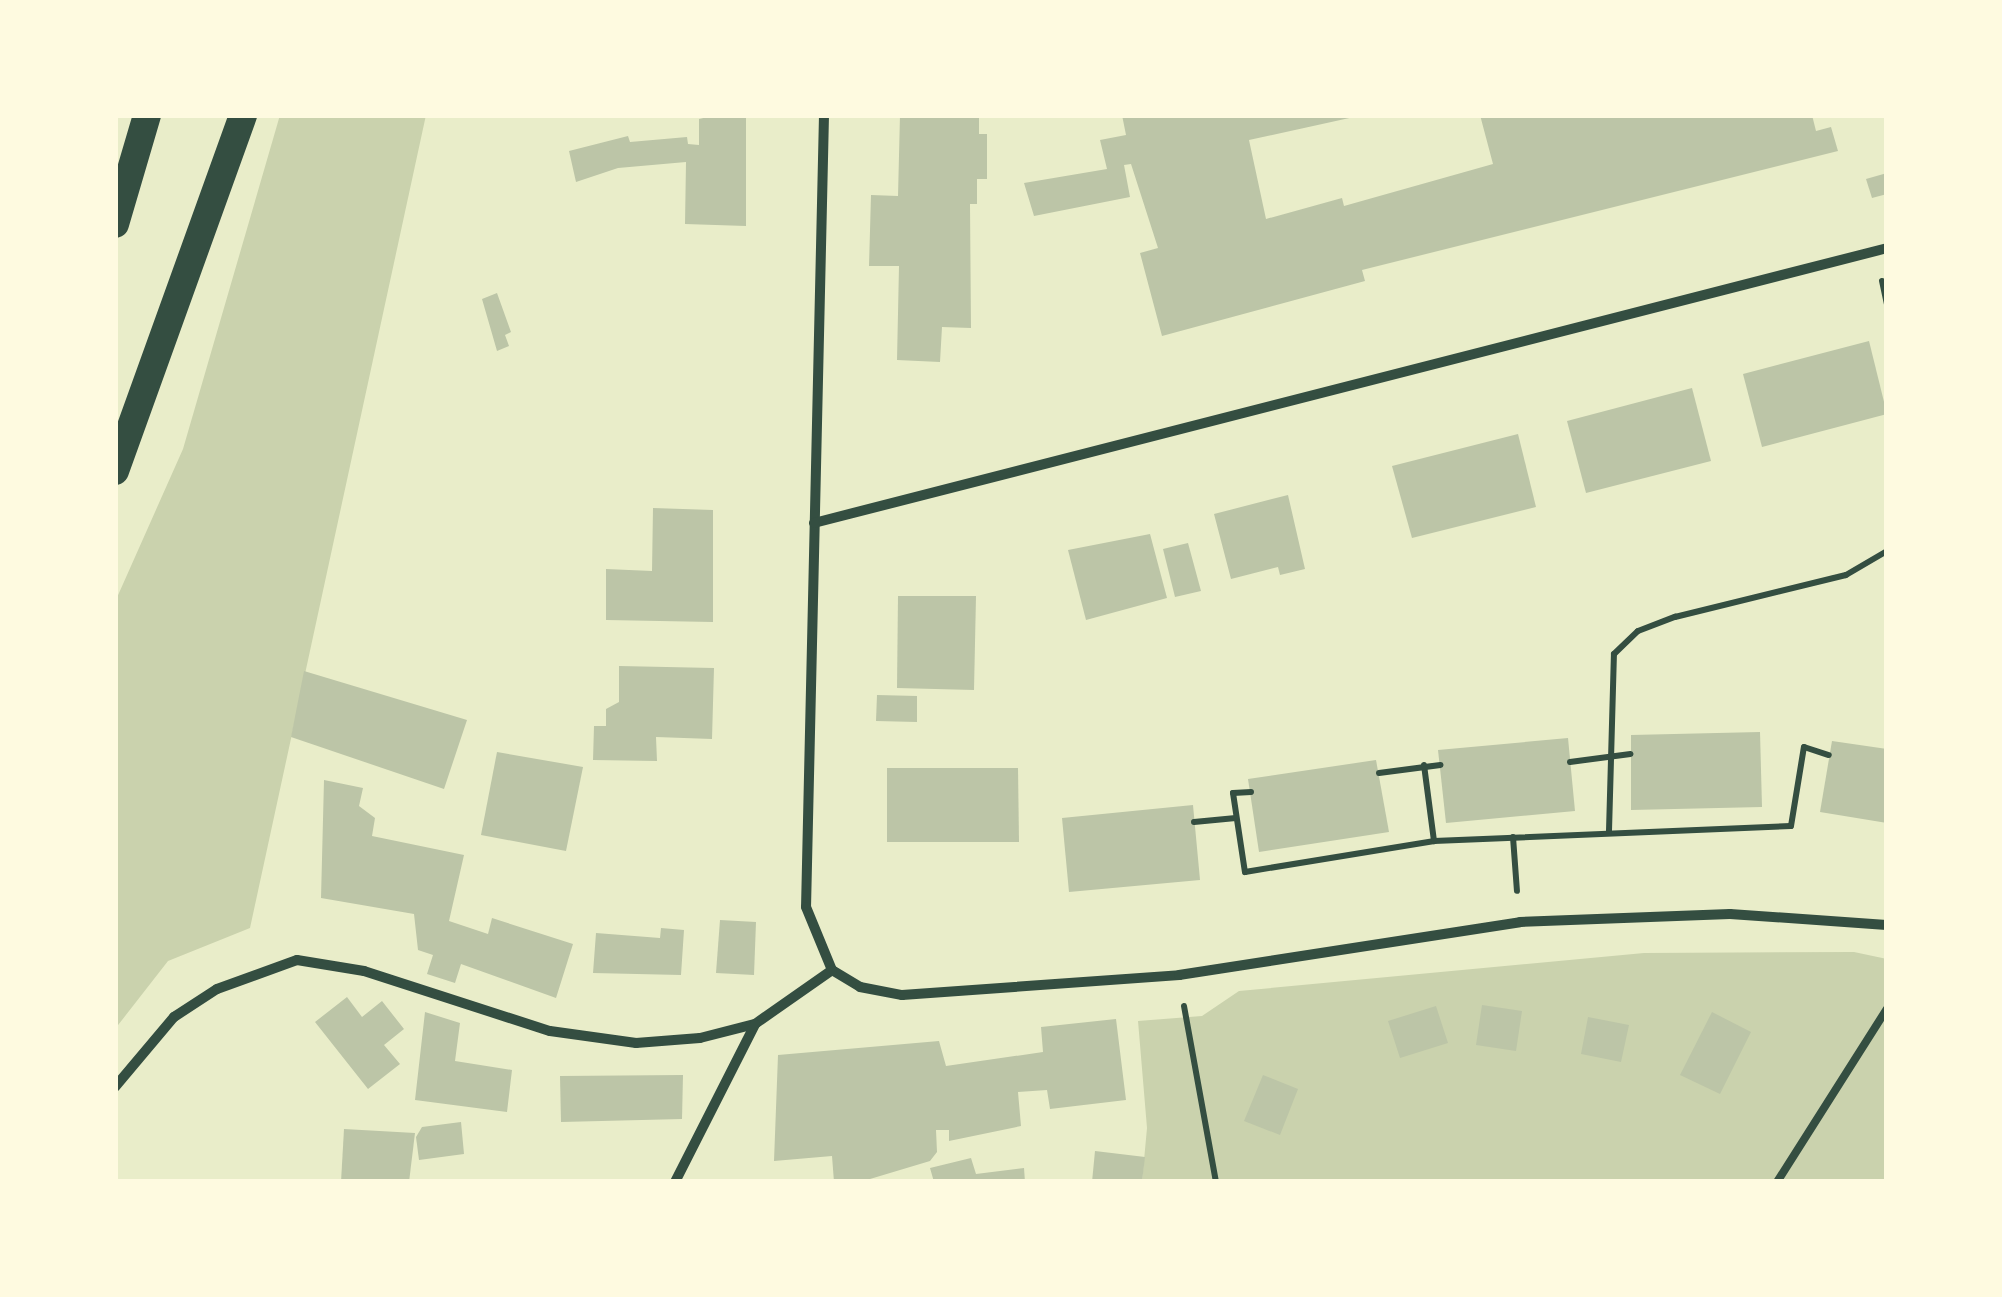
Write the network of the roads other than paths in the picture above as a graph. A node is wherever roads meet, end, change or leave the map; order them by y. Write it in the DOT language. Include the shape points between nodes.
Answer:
graph roads {
  1 [pos="147,115"];
  2 [pos="243,115"];
  3 [pos="824,115"];
  4 [pos="115,224"];
  5 [pos="1887,248"];
  6 [pos="115,471"];
  7 [pos="814,523"];
  8 [pos="1887,925"];
  9 [pos="832,970"];
  10 [pos="1885,1013"];
  11 [pos="754,1024"];
  12 [pos="115,1088"];
  13 [pos="675,1182"];
  14 [pos="1778,1182"];
  1 -- 4 [label="highway"];
  2 -- 6 [label="highway"];
  3 -- 7 [label="street"];
  5 -- 7 [label="street"];
  7 -- 9 [label="street" via="806,907"];
  8 -- 9 [label="street" via="1730,914 1520,922 1179,976 902,994 860,987"];
  9 -- 11 [label="street"];
  10 -- 14 [label="lane"];
  11 -- 12 [label="street" via="700,1038 595,1040 364,971 296,960 217,989 174,1017"];
  11 -- 13 [label="street"];
}
